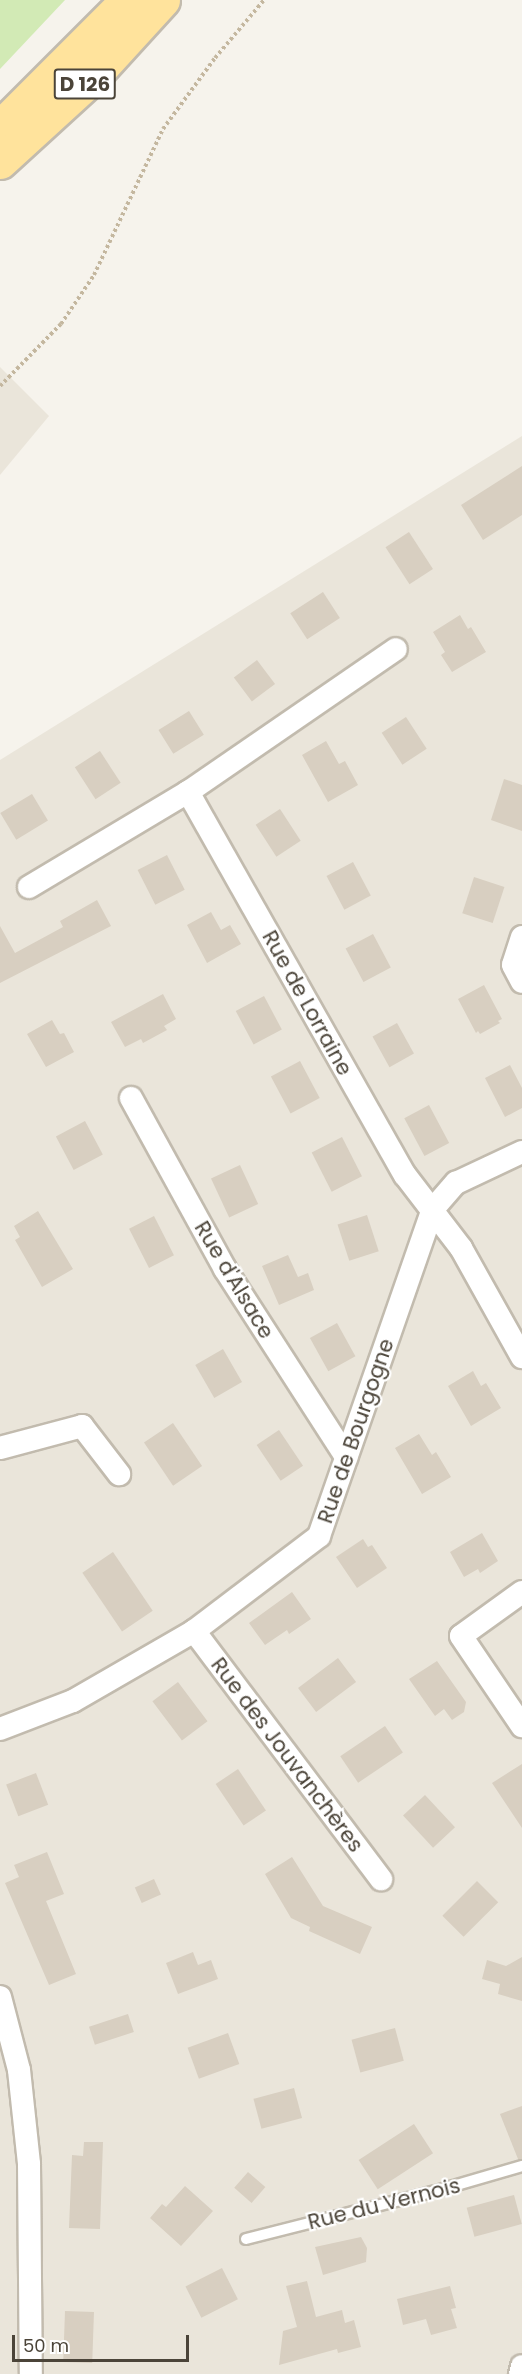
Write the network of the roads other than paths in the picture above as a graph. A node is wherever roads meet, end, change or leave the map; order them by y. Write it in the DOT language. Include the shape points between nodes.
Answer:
graph roads {
  1 [pos="127,0"];
  2 [pos="163,0"];
  3 [pos="0,128"];
  4 [pos="0,162"];
  5 [pos="396,649"];
  6 [pos="188,792"];
  7 [pos="29,887"];
  8 [pos="522,937"];
  9 [pos="522,982"];
  10 [pos="131,1098"];
  11 [pos="522,1152"];
  12 [pos="433,1209"];
  13 [pos="522,1358"];
  14 [pos="0,1448"];
  15 [pos="346,1457"];
  16 [pos="119,1474"];
  17 [pos="522,1592"];
  18 [pos="194,1631"];
  19 [pos="522,1726"];
  20 [pos="0,1729"];
  21 [pos="381,1879"];
  22 [pos="0,1997"];
  23 [pos="9,2070"];
  24 [pos="522,2166"];
  25 [pos="246,2239"];
  26 [pos="522,2366"];
  27 [pos="31,2374"];
  28 [pos="520,2374"];
  1 -- 3 [label="main road, D 126"];
  2 -- 4 [label="main road, D 126" via="93,77"];
  5 -- 6 [label="street"];
  6 -- 7 [label="street"];
  6 -- 12 [label="street, Rue de Lorraine" via="405,1175"];
  8 -- 9 [label="street" via="513,965"];
  10 -- 15 [label="street, Rue d'Alsace" via="225,1269"];
  11 -- 12 [label="street, Rue de Bourgogne" via="456,1183"];
  12 -- 13 [label="street, Rue de Lorraine" via="461,1248"];
  12 -- 15 [label="street, Rue de Bourgogne"];
  14 -- 16 [label="street" via="82,1426"];
  15 -- 18 [label="street, Rue de Bourgogne" via="319,1536"];
  17 -- 19 [label="street" via="461,1636"];
  18 -- 20 [label="street, Rue de Bourgogne" via="73,1701"];
  18 -- 21 [label="street, Rue des Jouvanchères"];
  22 -- 23 [label="street"];
  23 -- 27 [label="street" via="29,2164"];
  24 -- 25 [label="lane, Rue du Vernois" via="436,2192"];
  26 -- 28 [label="street"];
}
